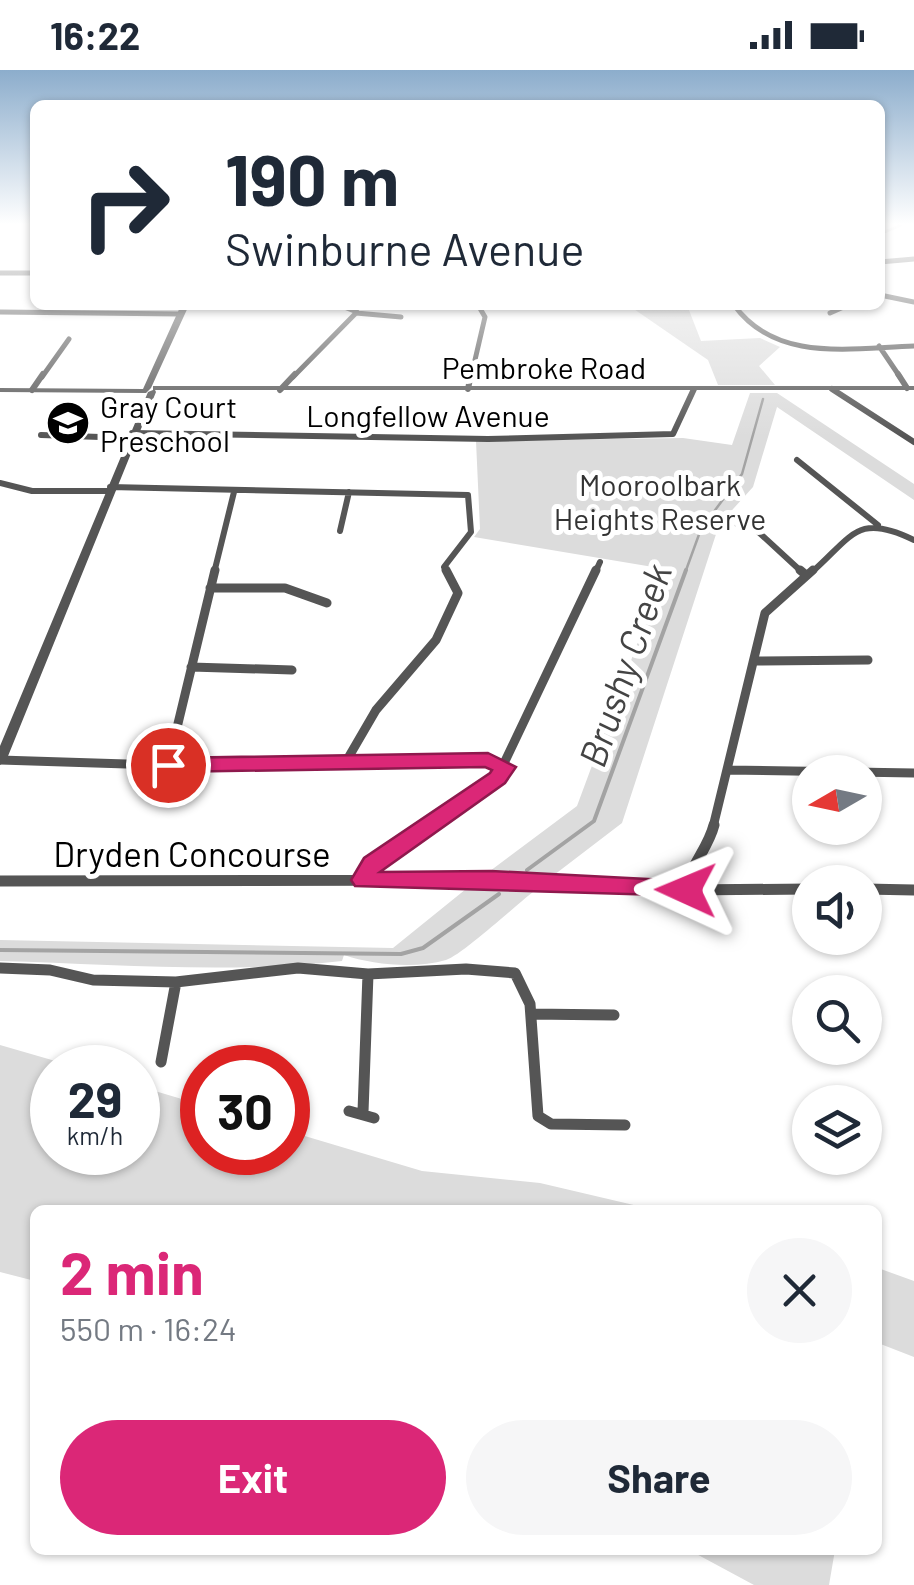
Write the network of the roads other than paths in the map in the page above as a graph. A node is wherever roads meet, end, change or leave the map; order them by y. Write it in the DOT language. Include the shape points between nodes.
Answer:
graph roads {
  1 [pos="885,296"];
  2 [pos="913,301"];
  3 [pos="183,310"];
  4 [pos="357,310"];
  5 [pos="481,310"];
  6 [pos="737,310"];
  7 [pos="837,310"];
  8 [pos="0,312"];
  9 [pos="356,313"];
  10 [pos="830,313"];
  11 [pos="401,317"];
  12 [pos="69,339"];
  13 [pos="878,346"];
  14 [pos="914,346"];
  15 [pos="911,388"];
  16 [pos="694,389"];
  17 [pos="832,389"];
  18 [pos="0,390"];
  19 [pos="32,390"];
  20 [pos="280,390"];
  21 [pos="468,390"];
  22 [pos="149,392"];
  23 [pos="41,435"];
  24 [pos="130,436"];
  25 [pos="914,442"];
  26 [pos="797,460"];
  27 [pos="0,483"];
  28 [pos="110,489"];
  29 [pos="234,492"];
  30 [pos="349,492"];
  31 [pos="878,525"];
  32 [pos="754,527"];
  33 [pos="340,531"];
  34 [pos="914,540"];
  35 [pos="600,562"];
  36 [pos="806,575"];
  37 [pos="210,588"];
  38 [pos="327,603"];
  39 [pos="754,660"];
  40 [pos="868,660"];
  41 [pos="191,666"];
  42 [pos="292,670"];
  43 [pos="6,730"];
  44 [pos="0,760"];
  45 [pos="168,765"];
  46 [pos="344,765"];
  47 [pos="505,767"];
  48 [pos="727,770"];
  49 [pos="914,773"];
  50 [pos="363,880"];
  51 [pos="0,881"];
  52 [pos="882,889"];
  53 [pos="686,890"];
  54 [pos="792,890"];
  55 [pos="914,890"];
  56 [pos="0,968"];
  57 [pos="368,974"];
  58 [pos="176,982"];
  59 [pos="532,1014"];
  60 [pos="614,1015"];
  61 [pos="161,1062"];
  62 [pos="362,1114"];
  63 [pos="625,1125"];
  1 -- 2 [label="street"];
  3 -- 8 [label="street"];
  3 -- 22 [label="street"];
  4 -- 9 [label="street"];
  5 -- 21 [label="street" via="486,317"];
  6 -- 13 [label="street" via="779,344"];
  7 -- 10 [label="street"];
  9 -- 11 [label="street"];
  9 -- 20 [label="street"];
  12 -- 19 [label="street"];
  13 -- 14 [label="street"];
  13 -- 15 [label="street"];
  15 -- 17 [label="street, Pembroke Road"];
  16 -- 17 [label="street, Pembroke Road"];
  16 -- 21 [label="street, Pembroke Road"];
  16 -- 24 [label="street, Longfellow Avenue" via="673,434"];
  17 -- 25 [label="street"];
  18 -- 19 [label="street, Pembroke Road"];
  19 -- 22 [label="street, Pembroke Road"];
  20 -- 21 [label="street, Pembroke Road"];
  20 -- 22 [label="street, Pembroke Road"];
  22 -- 24 [label="street"];
  23 -- 24 [label="street"];
  24 -- 28 [label="street"];
  26 -- 31 [label="street"];
  27 -- 28 [label="street" via="32,491"];
  28 -- 29 [label="street"];
  28 -- 43 [label="street"];
  29 -- 30 [label="street"];
  29 -- 37 [label="street"];
  30 -- 33 [label="street"];
  30 -- 46 [label="street" via="464,492 472,527 444,567 458,592 450,617 423,663 379,706"];
  31 -- 34 [label="street"];
  31 -- 36 [label="street" via="861,528"];
  32 -- 36 [label="street"];
  35 -- 47 [label="street"];
  36 -- 39 [label="street" via="767,609"];
  37 -- 38 [label="street" via="286,588"];
  37 -- 41 [label="street"];
  39 -- 40 [label="street"];
  39 -- 48 [label="street"];
  41 -- 42 [label="street"];
  41 -- 45 [label="street"];
  43 -- 44 [label="street"];
  44 -- 45 [label="street"];
  45 -- 46 [label="street"];
  46 -- 47 [label="street" via="488,760"];
  47 -- 50 [label="street" via="372,864"];
  48 -- 49 [label="street"];
  48 -- 53 [label="street" via="707,850 689,872"];
  50 -- 51 [label="street, Dryden Concourse"];
  50 -- 53 [label="street, Dryden Concourse"];
  52 -- 55 [label="street"];
  53 -- 54 [label="street, Dryden Concourse"];
  56 -- 58 [label="street"];
  57 -- 58 [label="street" via="248,971"];
  57 -- 59 [label="street" via="510,970 522,982"];
  57 -- 62 [label="street"];
  58 -- 61 [label="street"];
  59 -- 60 [label="street"];
  59 -- 63 [label="street" via="538,1116 551,1124"];
}
